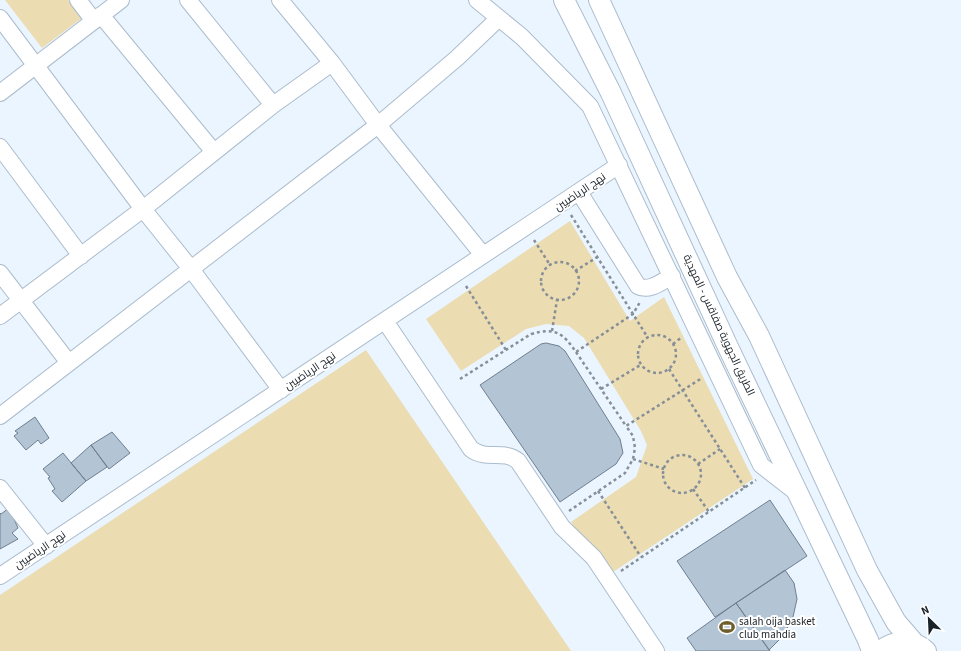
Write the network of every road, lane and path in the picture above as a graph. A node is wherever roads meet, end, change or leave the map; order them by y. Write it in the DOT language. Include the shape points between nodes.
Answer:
graph roads {
  1 [pos="78,0"];
  2 [pos="122,0"];
  3 [pos="188,0"];
  4 [pos="280,0"];
  5 [pos="477,0"];
  6 [pos="564,0"];
  7 [pos="599,0"];
  8 [pos="0,18"];
  9 [pos="98,18"];
  10 [pos="499,18"];
  11 [pos="332,63"];
  12 [pos="36,65"];
  13 [pos="0,93"];
  14 [pos="273,105"];
  15 [pos="378,125"];
  16 [pos="0,146"];
  17 [pos="214,152"];
  18 [pos="619,165"];
  19 [pos="579,192"];
  20 [pos="143,208"];
  21 [pos="571,215"];
  22 [pos="525,228"];
  23 [pos="613,247"];
  24 [pos="483,255"];
  25 [pos="81,256"];
  26 [pos="597,257"];
  27 [pos="550,265"];
  28 [pos="191,270"];
  29 [pos="575,271"];
  30 [pos="0,273"];
  31 [pos="672,276"];
  32 [pos="466,286"];
  33 [pos="642,288"];
  34 [pos="557,300"];
  35 [pos="21,301"];
  36 [pos="633,314"];
  37 [pos="0,316"];
  38 [pos="385,321"];
  39 [pos="552,331"];
  40 [pos="648,338"];
  41 [pos="506,350"];
  42 [pos="576,352"];
  43 [pos="69,363"];
  44 [pos="642,364"];
  45 [pos="669,369"];
  46 [pos="715,369"];
  47 [pos="460,379"];
  48 [pos="601,389"];
  49 [pos="281,390"];
  50 [pos="682,390"];
  51 [pos="0,416"];
  52 [pos="626,426"];
  53 [pos="720,449"];
  54 [pos="633,459"];
  55 [pos="698,464"];
  56 [pos="664,469"];
  57 [pos="769,471"];
  58 [pos="0,488"];
  59 [pos="745,488"];
  60 [pos="693,489"];
  61 [pos="598,491"];
  62 [pos="799,494"];
  63 [pos="709,512"];
  64 [pos="557,519"];
  65 [pos="46,546"];
  66 [pos="641,557"];
  67 [pos="0,576"];
  68 [pos="609,580"];
  69 [pos="920,647"];
  70 [pos="656,651"];
  71 [pos="872,651"];
  72 [pos="880,651"];
  1 -- 9 [label="street"];
  2 -- 9 [label="street"];
  3 -- 14 [label="street"];
  4 -- 11 [label="street"];
  5 -- 10 [label="street"];
  6 -- 62 [label="main road, الطريق الجهوية صفاقس - المهدية" via="611,93"];
  7 -- 69 [label="main road" via="727,277 759,336 867,570 896,622"];
  8 -- 12 [label="street"];
  9 -- 12 [label="street"];
  9 -- 17 [label="street"];
  10 -- 15 [label="street" via="457,58"];
  10 -- 18 [label="street" via="522,37 590,106"];
  11 -- 14 [label="street"];
  11 -- 15 [label="street"];
  12 -- 13 [label="street"];
  12 -- 20 [label="street"];
  14 -- 17 [label="street"];
  15 -- 24 [label="street"];
  15 -- 28 [label="street"];
  16 -- 25 [label="street"];
  17 -- 20 [label="street"];
  18 -- 19 [label="street, نهج الرياضيين"];
  18 -- 31 [label="street"];
  19 -- 22 [label="street, نهج الرياضيين"];
  19 -- 23 [label="street"];
  20 -- 25 [label="street"];
  20 -- 28 [label="street"];
  21 -- 26 [label="path"];
  22 -- 24 [label="street, نهج الرياضيين"];
  22 -- 27 [label="path"];
  23 -- 26 [label="path"];
  23 -- 33 [label="street" via="634,282"];
  24 -- 38 [label="street, نهج الرياضيين"];
  25 -- 35 [label="street"];
  26 -- 29 [label="path"];
  26 -- 36 [label="path"];
  27 -- 29 [label="path" via="568,264"];
  27 -- 34 [label="path" via="542,275 542,287 545,293"];
  28 -- 43 [label="street"];
  28 -- 49 [label="street"];
  29 -- 34 [label="path" via="578,278 576,290 568,298"];
  30 -- 35 [label="street"];
  31 -- 33 [label="street" via="651,287"];
  31 -- 46 [label="street"];
  32 -- 41 [label="path"];
  33 -- 36 [label="path" via="640,302"];
  34 -- 39 [label="path"];
  35 -- 37 [label="street"];
  35 -- 43 [label="street"];
  36 -- 40 [label="path"];
  36 -- 42 [label="path"];
  38 -- 49 [label="street, نهج الرياضيين"];
  38 -- 64 [label="street" via="471,450 482,455 510,456 518,461"];
  39 -- 41 [label="path" via="543,330 531,334"];
  39 -- 42 [label="path" via="566,338"];
  40 -- 44 [label="path" via="640,346"];
  40 -- 45 [label="path" via="667,338 675,347 676,359"];
  41 -- 47 [label="path"];
  42 -- 48 [label="path"];
  43 -- 51 [label="street"];
  44 -- 45 [label="path" via="651,372"];
  44 -- 48 [label="path"];
  45 -- 50 [label="path"];
  46 -- 50 [label="path"];
  46 -- 57 [label="street" via="761,465"];
  48 -- 52 [label="path"];
  49 -- 65 [label="street, نهج الرياضيين"];
  50 -- 52 [label="path"];
  50 -- 53 [label="path"];
  52 -- 54 [label="path" via="633,436"];
  53 -- 55 [label="path"];
  53 -- 59 [label="path"];
  54 -- 56 [label="path"];
  54 -- 61 [label="path" via="625,473"];
  55 -- 56 [label="path" via="692,458 680,455 669,461"];
  55 -- 60 [label="path" via="700,481"];
  56 -- 60 [label="path" via="666,483 674,491 686,492"];
  57 -- 59 [label="path"];
  57 -- 62 [label="street"];
  58 -- 65 [label="street"];
  59 -- 63 [label="path"];
  60 -- 63 [label="path"];
  61 -- 64 [label="path"];
  61 -- 66 [label="path"];
  62 -- 71 [label="main road, الطريق الجهوية صفاقس - المهدية"];
  63 -- 66 [label="path"];
  64 -- 68 [label="street" via="568,534 594,558"];
  65 -- 67 [label="street, نهج الرياضيين"];
  66 -- 68 [label="path"];
  68 -- 70 [label="street"];
  69 -- 72 [label="main road" via="896,642"];
}
